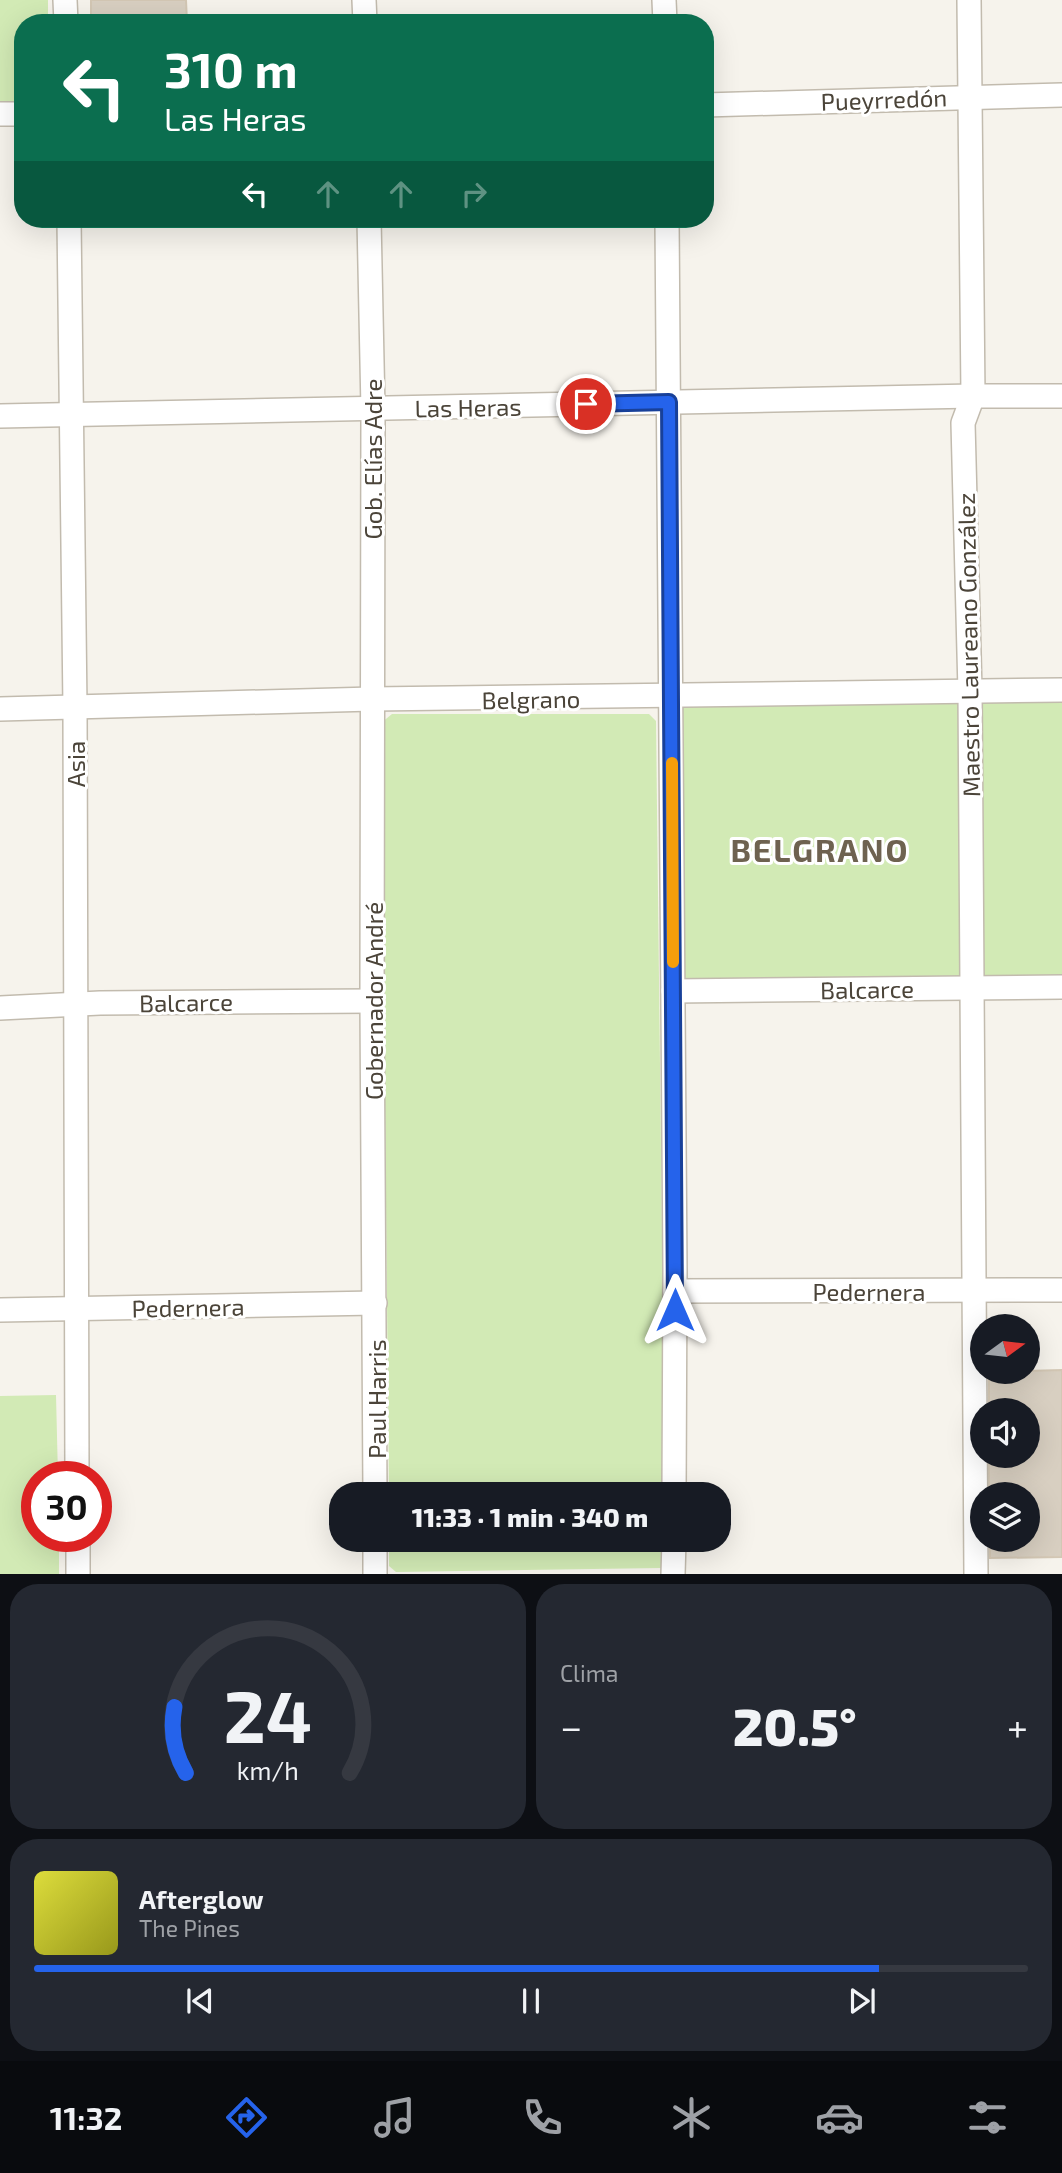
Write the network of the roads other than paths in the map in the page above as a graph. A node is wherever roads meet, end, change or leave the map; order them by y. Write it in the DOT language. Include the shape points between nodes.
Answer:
graph roads {
  1 [pos="969,0"];
  2 [pos="1062,95"];
  3 [pos="970,97"];
  4 [pos="714,104"];
  5 [pos="69,228"];
  6 [pos="369,228"];
  7 [pos="667,228"];
  8 [pos="973,396"];
  9 [pos="1062,396"];
  10 [pos="669,402"];
  11 [pos="373,409"];
  12 [pos="70,415"];
  13 [pos="0,416"];
  14 [pos="1062,690"];
  15 [pos="970,691"];
  16 [pos="671,697"];
  17 [pos="372,699"];
  18 [pos="75,707"];
  19 [pos="0,709"];
  20 [pos="1062,987"];
  21 [pos="973,988"];
  22 [pos="673,991"];
  23 [pos="372,1001"];
  24 [pos="75,1005"];
  25 [pos="0,1008"];
  26 [pos="1062,1290"];
  27 [pos="973,1291"];
  28 [pos="675,1292"];
  29 [pos="376,1303"];
  30 [pos="75,1309"];
  31 [pos="0,1310"];
  32 [pos="77,1461"];
  33 [pos="375,1482"];
  34 [pos="674,1482"];
  35 [pos="78,1552"];
  36 [pos="375,1552"];
  37 [pos="674,1552"];
  38 [pos="78,1574"];
  39 [pos="375,1574"];
  40 [pos="673,1574"];
  41 [pos="976,1574"];
  1 -- 3 [label="street, Maestro Laureano González"];
  2 -- 3 [label="street, Pueyrredón"];
  3 -- 4 [label="street, Pueyrredón"];
  3 -- 8 [label="street, Maestro Laureano González"];
  5 -- 12 [label="street, Asia"];
  6 -- 11 [label="street, Gob. Elías Adre"];
  7 -- 10 [label="street"];
  8 -- 9 [label="street, Las Heras"];
  8 -- 10 [label="street, Las Heras"];
  8 -- 15 [label="street, Maestro Laureano González" via="963,424"];
  10 -- 11 [label="street, Las Heras"];
  10 -- 16 [label="street"];
  11 -- 12 [label="street, Las Heras"];
  11 -- 17 [label="street, Gob. Elías Adre"];
  12 -- 13 [label="street, Las Heras"];
  12 -- 18 [label="street, Asia"];
  14 -- 15 [label="street, Belgrano"];
  15 -- 16 [label="street, Belgrano"];
  15 -- 21 [label="street, Maestro Laureano González"];
  16 -- 17 [label="street, Belgrano"];
  16 -- 22 [label="street"];
  17 -- 18 [label="street, Belgrano"];
  17 -- 23 [label="street, Gobernador André"];
  18 -- 19 [label="street, Belgrano"];
  18 -- 24 [label="street, Asia"];
  20 -- 21 [label="street, Balcarce"];
  21 -- 22 [label="street, Balcarce"];
  21 -- 27 [label="street, Maestro Laureano González"];
  22 -- 28 [label="street"];
  23 -- 24 [label="street, Balcarce"];
  23 -- 29 [label="street, Gobernador André"];
  24 -- 25 [label="street, Balcarce"];
  24 -- 30 [label="street, Asia"];
  26 -- 27 [label="street, Pedernera"];
  27 -- 28 [label="street, Pedernera"];
  27 -- 41 [label="street, Maestro Laureano González"];
  28 -- 34 [label="street"];
  29 -- 30 [label="street, Pedernera"];
  29 -- 33 [label="street, Paul Harris"];
  30 -- 31 [label="street, Pedernera"];
  30 -- 32 [label="street, Asia"];
  35 -- 38 [label="street"];
  36 -- 39 [label="street"];
  37 -- 40 [label="street"];
}
